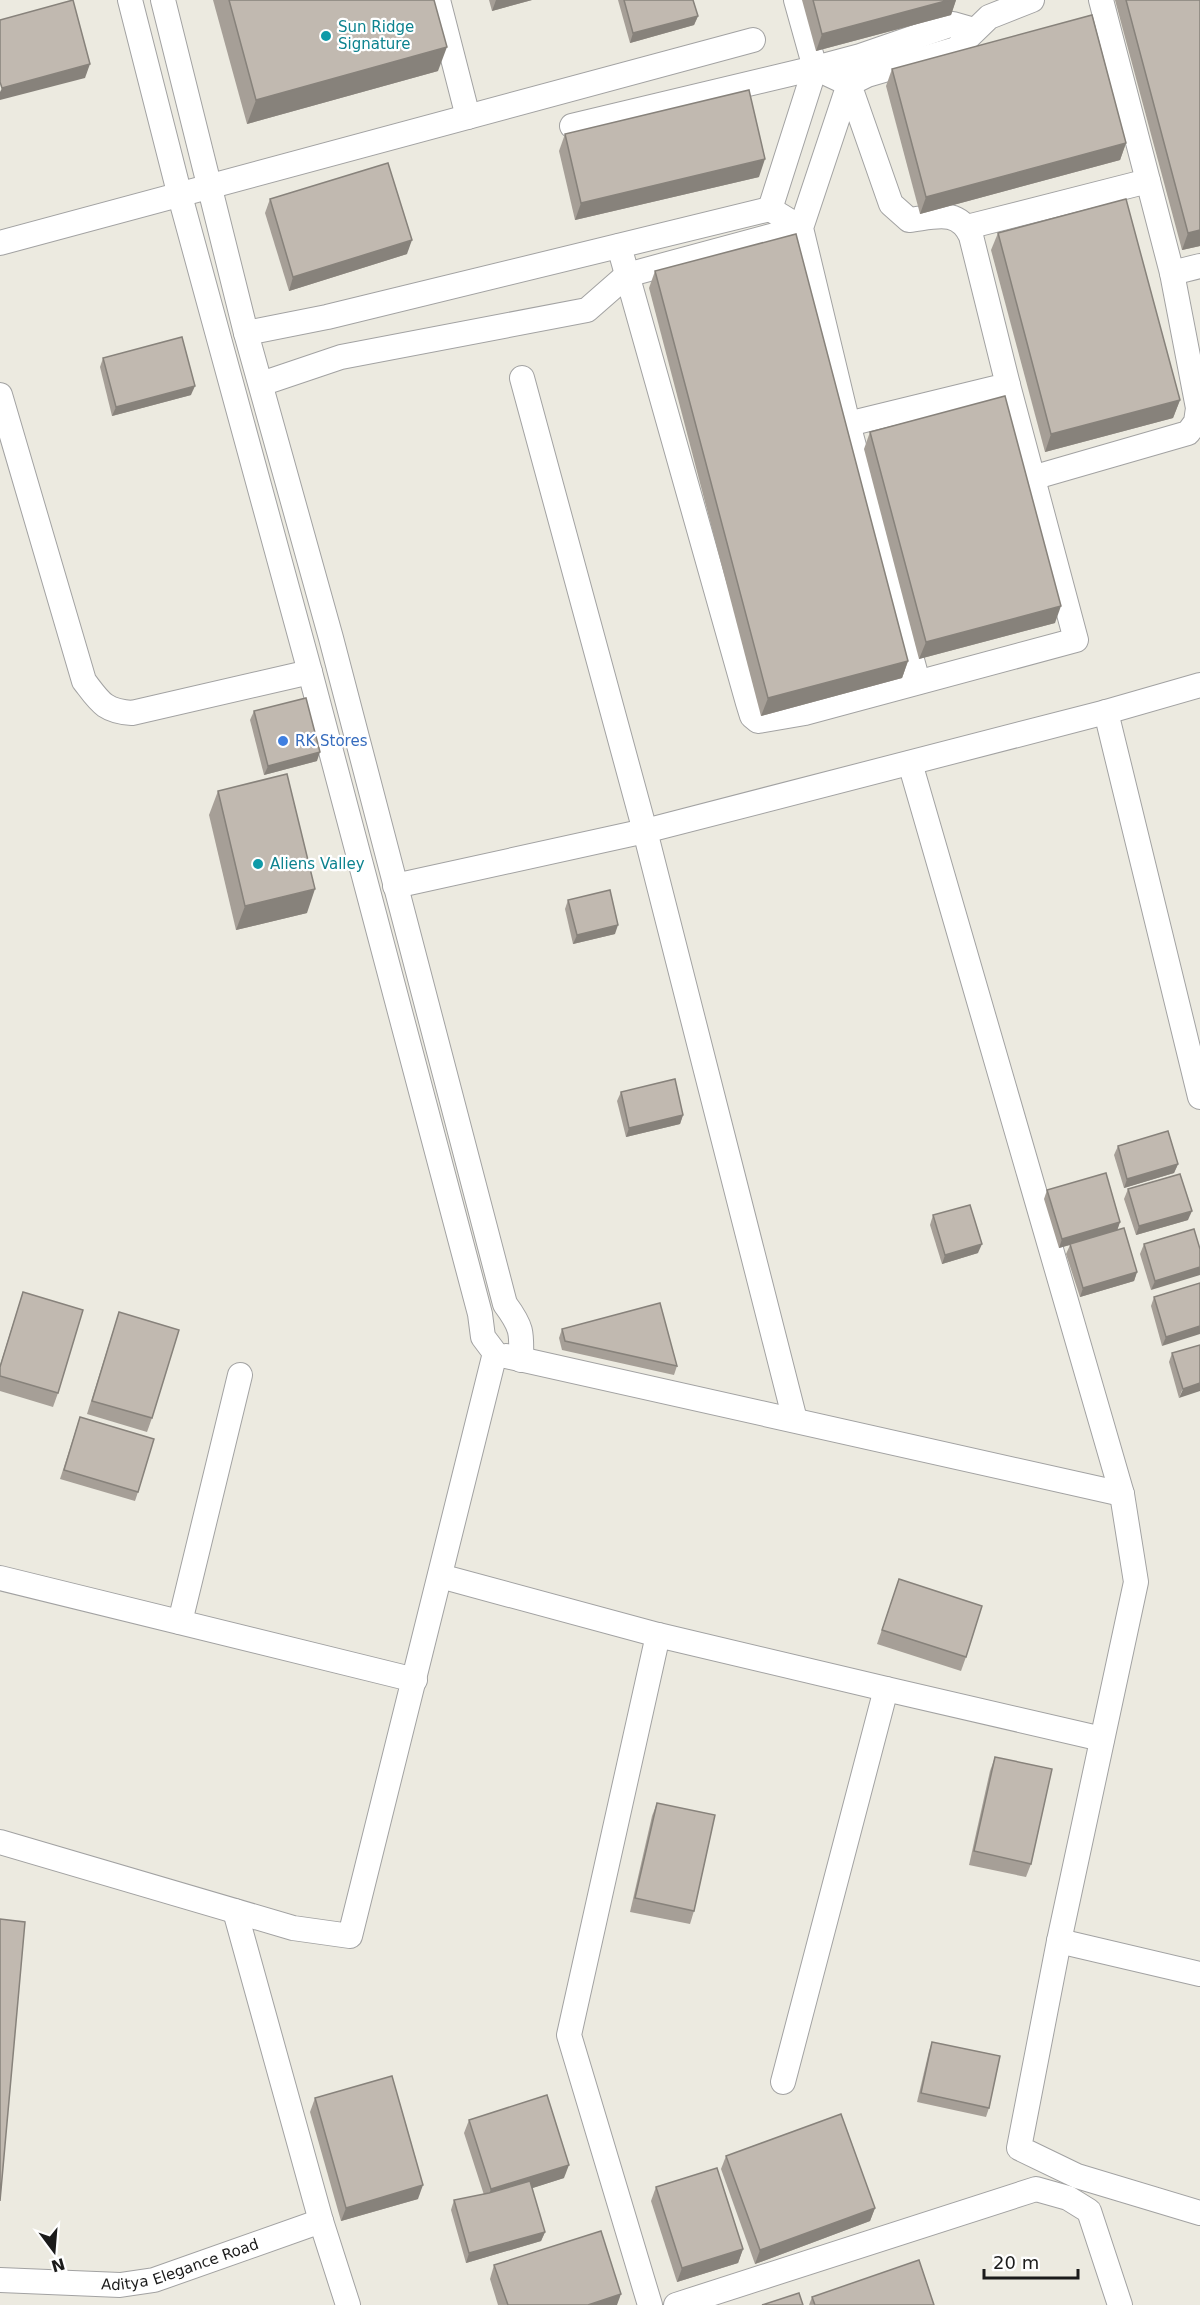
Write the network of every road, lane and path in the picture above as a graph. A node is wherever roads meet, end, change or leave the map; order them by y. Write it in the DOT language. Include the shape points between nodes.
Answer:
graph roads {
  1 [pos="130,0"];
  2 [pos="163,0"];
  3 [pos="438,0"];
  4 [pos="796,0"];
  5 [pos="1032,0"];
  6 [pos="1101,0"];
  7 [pos="985,12"];
  8 [pos="753,40"];
  9 [pos="815,68"];
  10 [pos="849,84"];
  11 [pos="468,117"];
  12 [pos="572,126"];
  13 [pos="1148,181"];
  14 [pos="210,187"];
  15 [pos="180,195"];
  16 [pos="770,209"];
  17 [pos="966,227"];
  18 [pos="801,228"];
  19 [pos="0,243"];
  20 [pos="619,246"];
  21 [pos="1200,266"];
  22 [pos="1172,273"];
  23 [pos="627,275"];
  24 [pos="246,333"];
  25 [pos="1194,356"];
  26 [pos="522,378"];
  27 [pos="261,384"];
  28 [pos="1008,385"];
  29 [pos="0,395"];
  30 [pos="848,424"];
  31 [pos="1032,478"];
  32 [pos="310,672"];
  33 [pos="918,682"];
  34 [pos="1200,685"];
  35 [pos="1106,712"];
  36 [pos="910,763"];
  37 [pos="645,831"];
  38 [pos="395,886"];
  39 [pos="1200,1096"];
  40 [pos="505,1304"];
  41 [pos="480,1314"];
  42 [pos="495,1353"];
  43 [pos="521,1360"];
  44 [pos="240,1375"];
  45 [pos="795,1420"];
  46 [pos="1122,1494"];
  47 [pos="440,1576"];
  48 [pos="0,1578"];
  49 [pos="180,1622"];
  50 [pos="658,1635"];
  51 [pos="415,1680"];
  52 [pos="886,1689"];
  53 [pos="1102,1739"];
  54 [pos="0,1842"];
  55 [pos="235,1911"];
  56 [pos="1059,1941"];
  57 [pos="1200,1974"];
  58 [pos="783,2082"];
  59 [pos="1200,2213"];
  60 [pos="321,2221"];
  61 [pos="0,2280"];
  62 [pos="348,2305"];
  63 [pos="650,2305"];
  64 [pos="676,2305"];
  65 [pos="1120,2305"];
  1 -- 15 [label="street"];
  2 -- 14 [label="street"];
  3 -- 11 [label="street"];
  4 -- 9 [label="street"];
  5 -- 7 [label="street"];
  6 -- 13 [label="street"];
  7 -- 9 [label="street"];
  7 -- 10 [label="street" via="956,50 867,75"];
  8 -- 11 [label="street"];
  9 -- 10 [label="street"];
  9 -- 12 [label="street"];
  9 -- 16 [label="street"];
  10 -- 17 [label="street" via="891,204 909,220 954,217"];
  10 -- 18 [label="street"];
  11 -- 14 [label="street"];
  13 -- 17 [label="street"];
  13 -- 22 [label="street"];
  14 -- 15 [label="street"];
  14 -- 24 [label="street"];
  15 -- 19 [label="street"];
  15 -- 32 [label="street"];
  16 -- 18 [label="street"];
  16 -- 20 [label="street"];
  17 -- 28 [label="street"];
  18 -- 23 [label="street"];
  18 -- 30 [label="street"];
  20 -- 23 [label="street"];
  20 -- 24 [label="street"];
  21 -- 22 [label="street"];
  22 -- 25 [label="street"];
  23 -- 27 [label="street" via="587,310 342,357"];
  23 -- 33 [label="street" via="752,716 758,721 772,720"];
  24 -- 27 [label="street"];
  25 -- 31 [label="street" via="1198,408 1196,422 1188,434"];
  26 -- 37 [label="street"];
  27 -- 38 [label="street"];
  28 -- 30 [label="street"];
  28 -- 31 [label="street"];
  29 -- 32 [label="street" via="84,681 102,705 115,712 132,713"];
  30 -- 33 [label="street"];
  31 -- 33 [label="street" via="1076,640"];
  32 -- 41 [label="street"];
  34 -- 35 [label="street"];
  35 -- 36 [label="street"];
  35 -- 39 [label="street"];
  36 -- 37 [label="street"];
  36 -- 46 [label="street"];
  37 -- 38 [label="street"];
  37 -- 45 [label="street"];
  38 -- 40 [label="street"];
  40 -- 41 [label="street"];
  40 -- 43 [label="street" via="522,1333"];
  41 -- 42 [label="street" via="483,1337"];
  42 -- 43 [label="street"];
  42 -- 47 [label="street"];
  43 -- 45 [label="street"];
  44 -- 49 [label="street"];
  45 -- 46 [label="street"];
  46 -- 53 [label="street" via="1136,1582"];
  47 -- 50 [label="street"];
  47 -- 51 [label="street"];
  48 -- 49 [label="street"];
  49 -- 51 [label="street"];
  50 -- 52 [label="street"];
  50 -- 63 [label="street" via="569,2035"];
  51 -- 55 [label="street" via="350,1936 293,1928"];
  52 -- 53 [label="street"];
  52 -- 58 [label="street"];
  53 -- 56 [label="street"];
  54 -- 55 [label="street"];
  55 -- 60 [label="street"];
  56 -- 57 [label="street"];
  56 -- 59 [label="street" via="1019,2148 1077,2176"];
  60 -- 61 [label="street, Aditya Elegance Road" via="154,2280 120,2285"];
  60 -- 62 [label="street"];
  64 -- 65 [label="street" via="1036,2189 1068,2198 1089,2211"];
}
